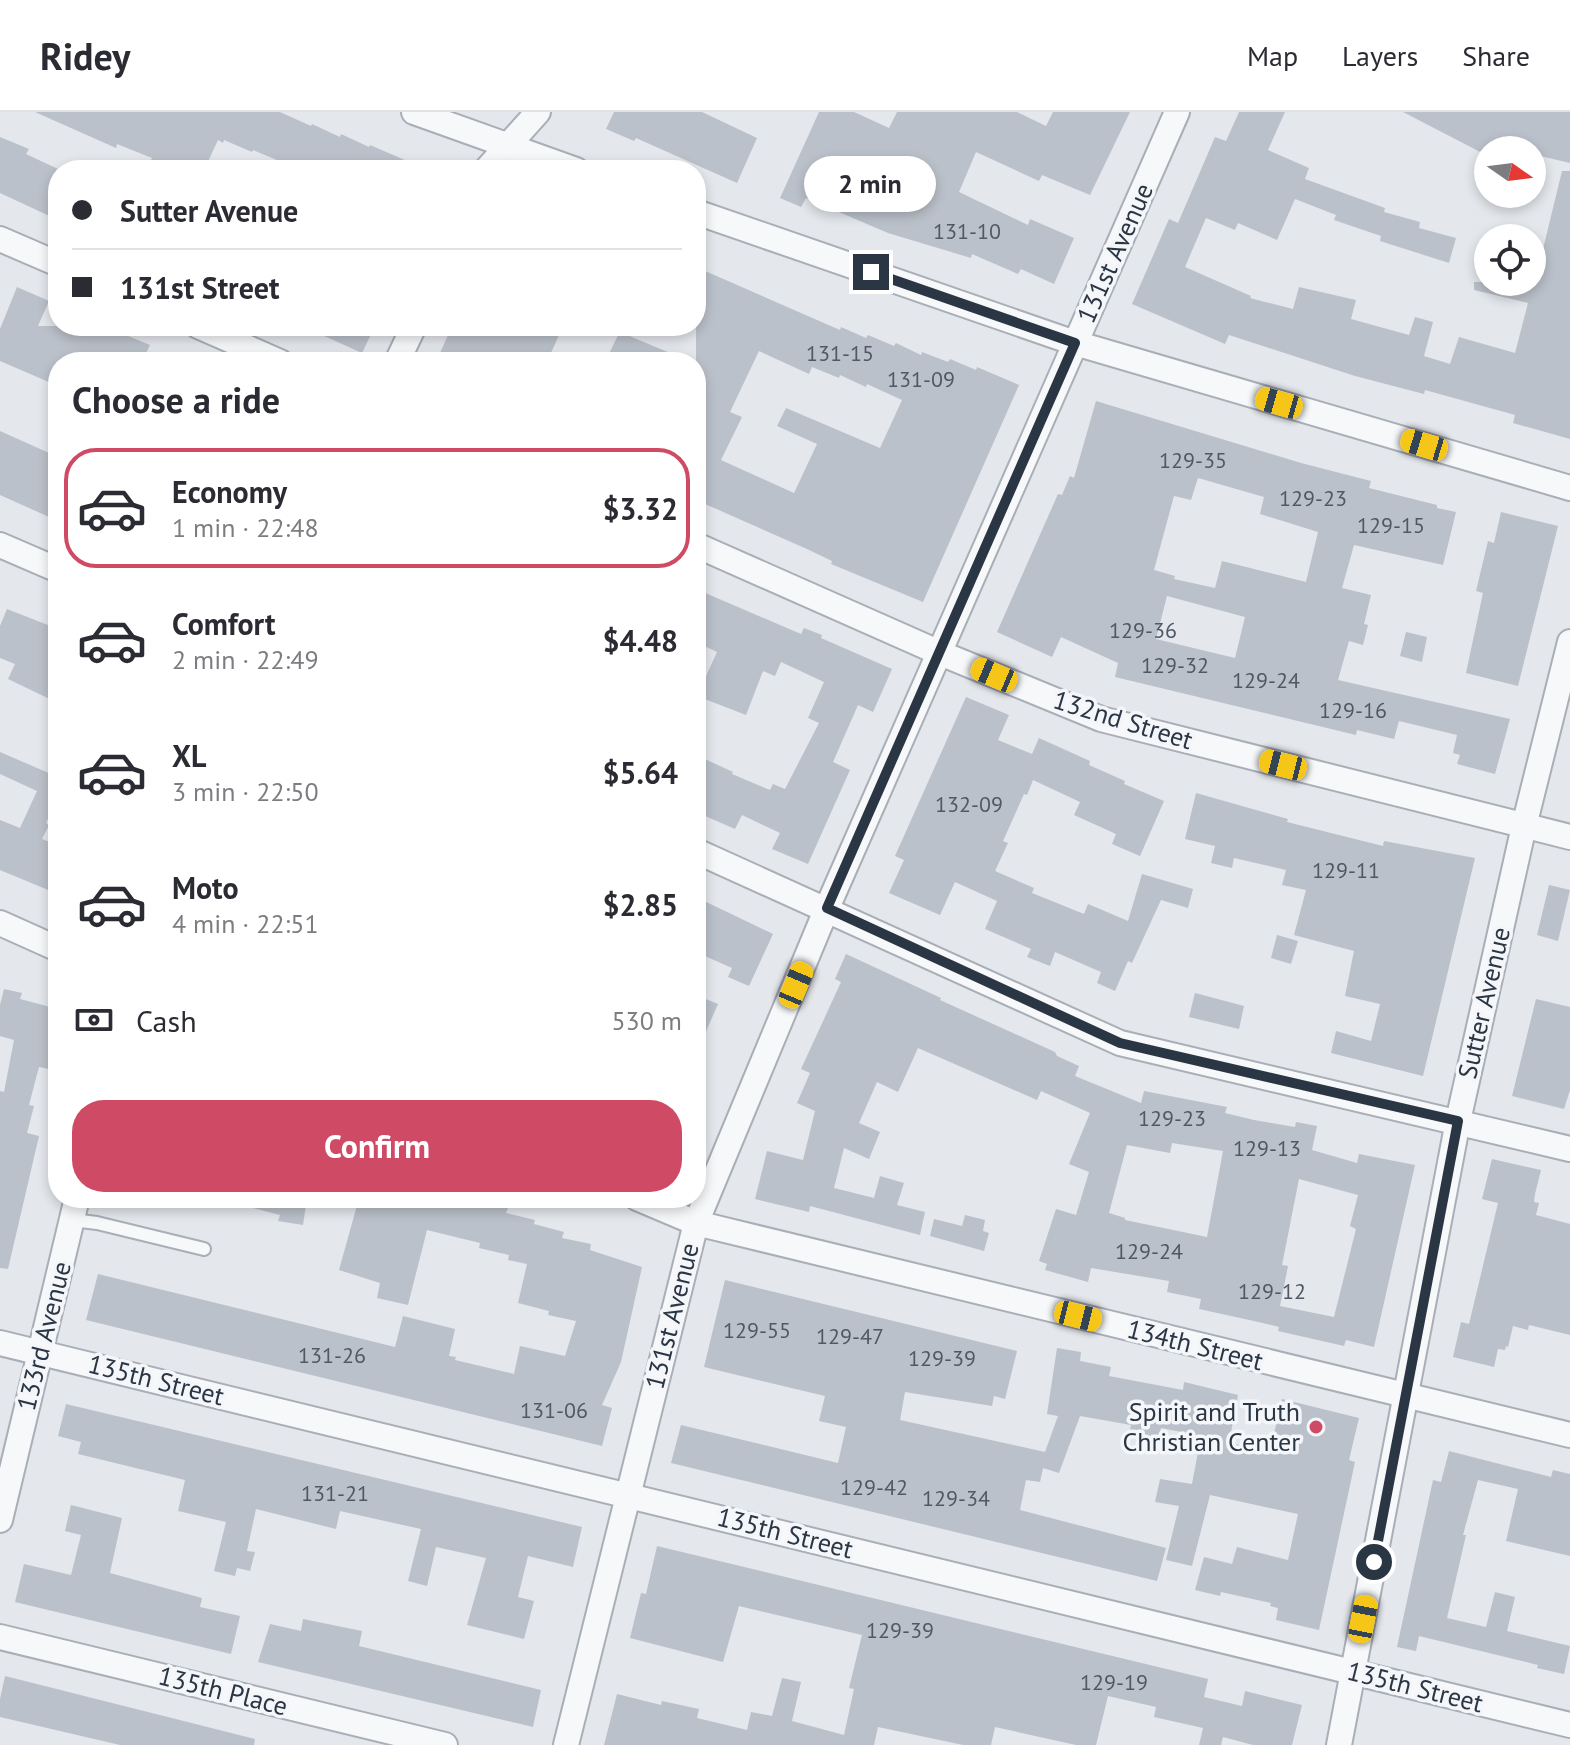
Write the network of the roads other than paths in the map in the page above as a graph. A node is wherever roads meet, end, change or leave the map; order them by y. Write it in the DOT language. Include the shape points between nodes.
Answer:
graph roads {
  1 [pos="414,112"];
  2 [pos="538,112"];
  3 [pos="1177,112"];
  4 [pos="506,146"];
  5 [pos="494,160"];
  6 [pos="547,160"];
  7 [pos="706,215"];
  8 [pos="0,239"];
  9 [pos="48,260"];
  10 [pos="221,336"];
  11 [pos="1075,343"];
  12 [pos="257,352"];
  13 [pos="1570,488"];
  14 [pos="0,545"];
  15 [pos="706,549"];
  16 [pos="48,566"];
  17 [pos="1570,642"];
  18 [pos="940,653"];
  19 [pos="1524,826"];
  20 [pos="1570,837"];
  21 [pos="706,855"];
  22 [pos="827,908"];
  23 [pos="0,923"];
  24 [pos="48,945"];
  25 [pos="1458,1121"];
  26 [pos="1570,1149"];
  27 [pos="706,1199"];
  28 [pos="661,1208"];
  29 [pos="702,1208"];
  30 [pos="74,1209"];
  31 [pos="696,1223"];
  32 [pos="204,1249"];
  33 [pos="0,1343"];
  34 [pos="39,1352"];
  35 [pos="1406,1396"];
  36 [pos="1570,1435"];
  37 [pos="627,1495"];
  38 [pos="0,1520"];
  39 [pos="0,1637"];
  40 [pos="1353,1671"];
  41 [pos="1570,1725"];
  42 [pos="445,1745"];
  43 [pos="566,1745"];
  44 [pos="1339,1745"];
  1 -- 4 [label="street"];
  2 -- 4 [label="street"];
  3 -- 11 [label="street, 131st Avenue"];
  4 -- 5 [label="street"];
  4 -- 6 [label="street"];
  7 -- 11 [label="street"];
  8 -- 9 [label="street"];
  10 -- 12 [label="street"];
  11 -- 13 [label="street"];
  11 -- 18 [label="street, 131st Avenue"];
  14 -- 16 [label="street"];
  15 -- 18 [label="street, 132nd Street"];
  17 -- 19 [label="street, Sutter Avenue"];
  18 -- 19 [label="street, 132nd Street" via="1101,719"];
  18 -- 22 [label="street, 131st Avenue"];
  19 -- 20 [label="street, 132nd Street"];
  19 -- 25 [label="street, Sutter Avenue"];
  21 -- 22 [label="street"];
  22 -- 25 [label="street" via="1120,1043"];
  22 -- 27 [label="street, 131st Avenue"];
  23 -- 24 [label="street"];
  25 -- 26 [label="street"];
  25 -- 35 [label="street, Sutter Avenue"];
  28 -- 31 [label="street, 134th Street"];
  29 -- 31 [label="street, 131st Avenue"];
  30 -- 32 [label="lane" via="97,1223"];
  30 -- 34 [label="street, 133rd Avenue"];
  31 -- 35 [label="street, 134th Street"];
  31 -- 37 [label="street, 131st Avenue"];
  33 -- 34 [label="street, 135th Street"];
  34 -- 37 [label="street, 135th Street"];
  34 -- 38 [label="street, 133rd Avenue"];
  35 -- 36 [label="street, 134th Street"];
  35 -- 40 [label="street, Sutter Avenue"];
  37 -- 40 [label="street, 135th Street"];
  37 -- 43 [label="street, 131st Avenue"];
  39 -- 42 [label="street, 135th Place"];
  40 -- 41 [label="street, 135th Street"];
  40 -- 44 [label="street, Sutter Avenue"];
}
